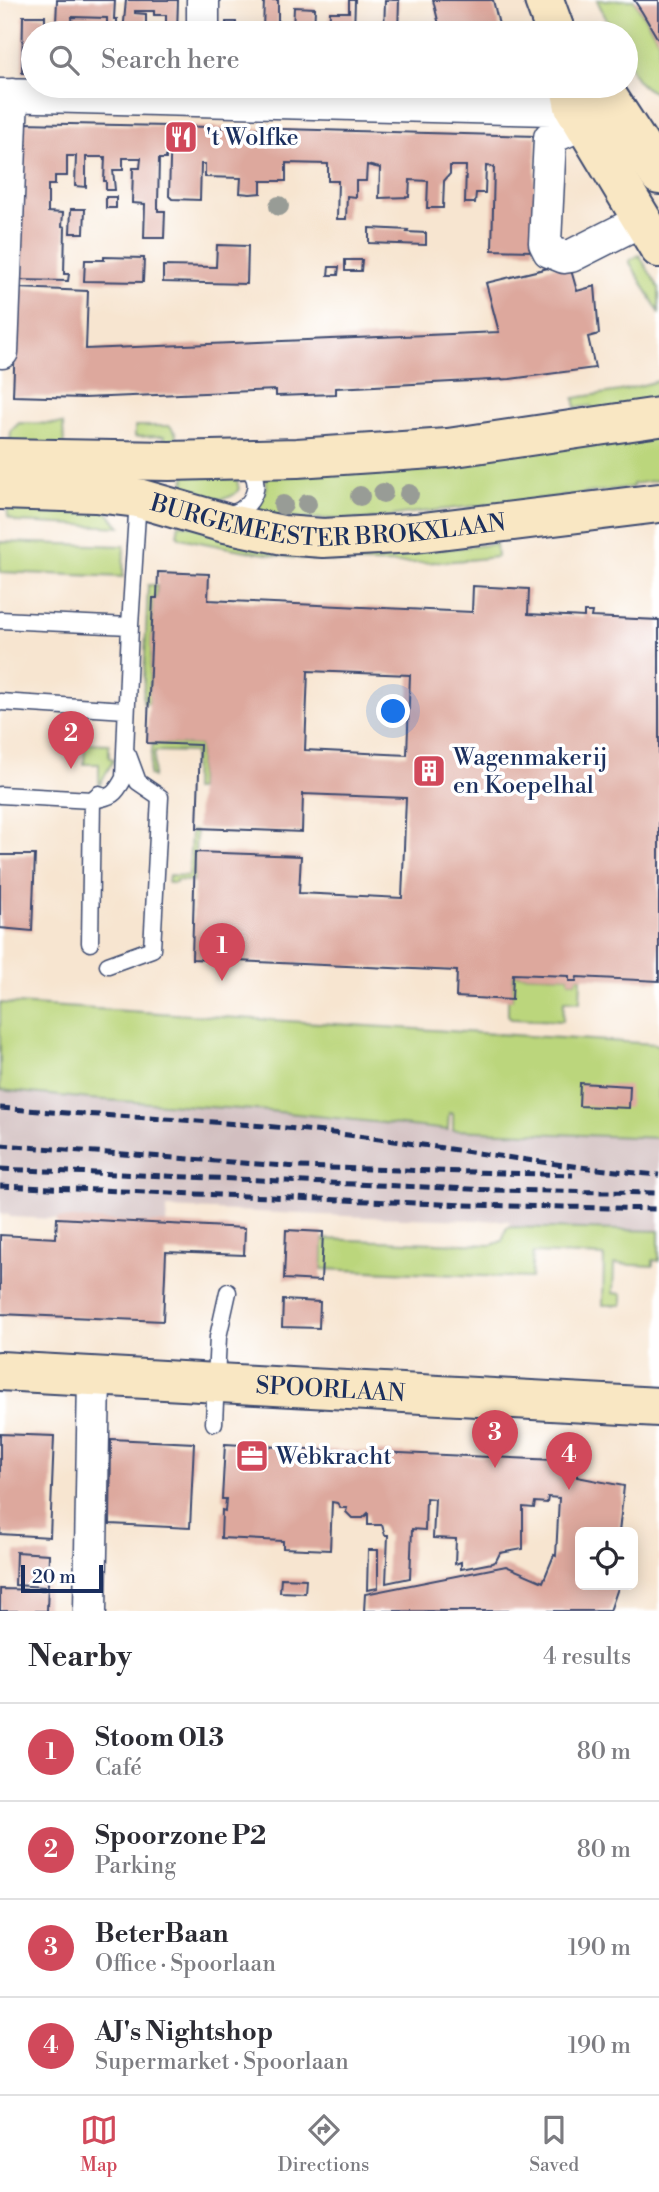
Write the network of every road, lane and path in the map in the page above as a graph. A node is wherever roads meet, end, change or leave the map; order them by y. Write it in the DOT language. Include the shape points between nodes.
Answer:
graph roads {
  1 [pos="203,0"];
  2 [pos="544,0"];
  3 [pos="203,21"];
  4 [pos="552,21"];
  5 [pos="6,95"];
  6 [pos="311,98"];
  7 [pos="587,98"];
  8 [pos="659,175"];
  9 [pos="650,234"];
  10 [pos="2,288"];
  11 [pos="2,352"];
  12 [pos="659,417"];
  13 [pos="0,458"];
  14 [pos="221,461"];
  15 [pos="147,480"];
  16 [pos="0,490"];
  17 [pos="659,503"];
  18 [pos="187,512"];
  19 [pos="0,620"];
  20 [pos="130,626"];
  21 [pos="0,702"];
  22 [pos="126,710"];
  23 [pos="124,746"];
  24 [pos="0,795"];
  25 [pos="92,800"];
  26 [pos="90,943"];
  27 [pos="108,965"];
  28 [pos="228,1292"];
  29 [pos="0,1371"];
  30 [pos="94,1376"];
  31 [pos="215,1383"];
  32 [pos="659,1407"];
  33 [pos="214,1423"];
  34 [pos="90,1611"];
  1 -- 3 [label="street"];
  2 -- 4 [label="street"];
  5 -- 10 [label="street"];
  6 -- 7 [label="street" via="551,109"];
  7 -- 8 [label="street"];
  7 -- 9 [label="street"];
  7 -- 9 [label="street" via="550,138 548,251 571,256"];
  10 -- 11 [label="street"];
  12 -- 14 [label="street, BURGEMEESTER BROKXLAAN" via="448,448"];
  13 -- 15 [label="street, BURGEMEESTER BROKXLAAN"];
  14 -- 15 [label="street, BURGEMEESTER BROKXLAAN"];
  14 -- 18 [label="lane" via="251,473 256,486 251,502 235,513"];
  15 -- 16 [label="street, BURGEMEESTER BROKXLAAN" via="95,493"];
  15 -- 18 [label="street, BURGEMEESTER BROKXLAAN"];
  15 -- 20 [label="lane"];
  17 -- 18 [label="street, BURGEMEESTER BROKXLAAN" via="415,533 323,538 283,535"];
  19 -- 20 [label="lane"];
  20 -- 22 [label="lane"];
  21 -- 22 [label="lane"];
  22 -- 23 [label="lane"];
  23 -- 25 [label="lane" via="124,778 116,793"];
  23 -- 27 [label="lane" via="138,782 160,797 152,949"];
  24 -- 25 [label="lane"];
  25 -- 26 [label="lane"];
  28 -- 31 [label="lane" via="218,1337"];
  29 -- 30 [label="street, SPOORLAAN"];
  30 -- 31 [label="street, SPOORLAAN"];
  30 -- 34 [label="street"];
  31 -- 32 [label="street, SPOORLAAN"];
  31 -- 33 [label="lane"];
}
